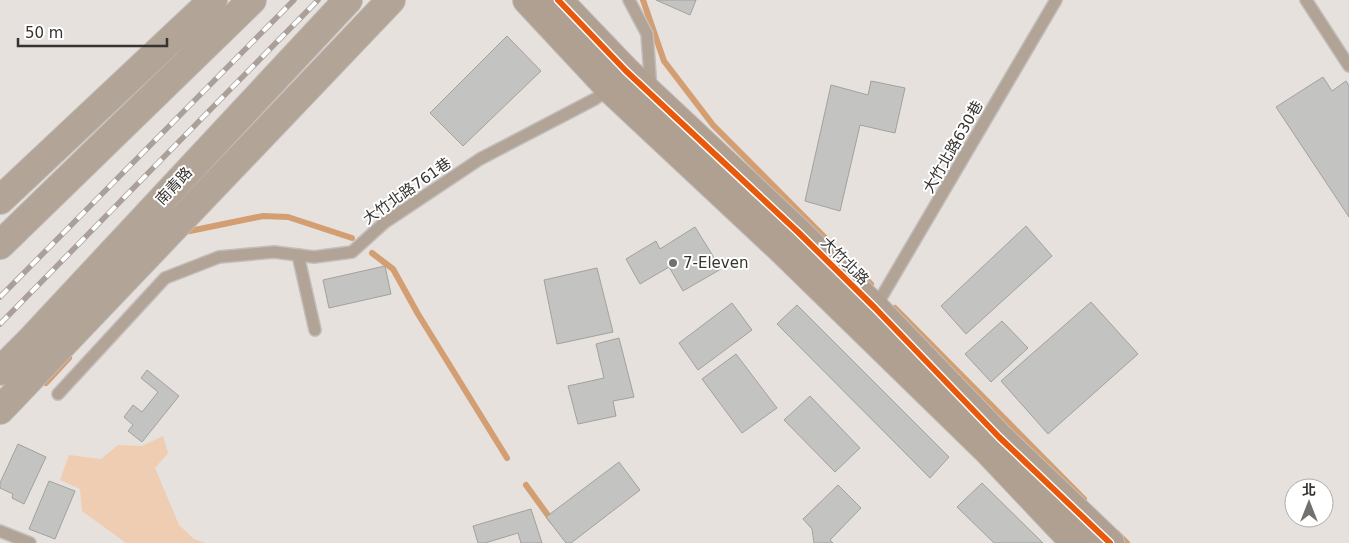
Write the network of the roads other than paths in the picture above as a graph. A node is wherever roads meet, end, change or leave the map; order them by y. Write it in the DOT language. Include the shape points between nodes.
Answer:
graph roads {
  1 [pos="213,0"];
  2 [pos="252,0"];
  3 [pos="348,0"];
  4 [pos="391,0"];
  5 [pos="527,0"];
  6 [pos="558,0"];
  7 [pos="629,0"];
  8 [pos="1056,0"];
  9 [pos="1306,0"];
  10 [pos="1349,66"];
  11 [pos="618,80"];
  12 [pos="651,93"];
  13 [pos="0,200"];
  14 [pos="0,245"];
  15 [pos="298,255"];
  16 [pos="875,308"];
  17 [pos="315,330"];
  18 [pos="0,371"];
  19 [pos="58,394"];
  20 [pos="0,410"];
  21 [pos="0,531"];
  22 [pos="30,543"];
  23 [pos="1075,543"];
  24 [pos="1110,543"];
  1 -- 13 [label="main road"];
  2 -- 14 [label="main road"];
  3 -- 18 [label="main road, 南青路"];
  4 -- 20 [label="main road"];
  5 -- 11 [label="street, 大竹北路"];
  6 -- 11 [label="street, 大竹北路"];
  7 -- 12 [label="lane" via="647,34"];
  8 -- 16 [label="lane, 大竹北路630巷"];
  9 -- 10 [label="lane"];
  11 -- 12 [label="street, 大竹北路"];
  11 -- 15 [label="lane, 大竹北路761巷" via="595,99 480,159 384,223 352,252 314,257"];
  11 -- 23 [label="street, 大竹北路" via="781,249 987,450"];
  12 -- 16 [label="street, 大竹北路"];
  15 -- 17 [label="lane"];
  15 -- 19 [label="lane, 大竹北路761巷" via="274,252 219,257 165,278"];
  16 -- 24 [label="street, 大竹北路" via="999,437"];
  21 -- 22 [label="lane"];
}
